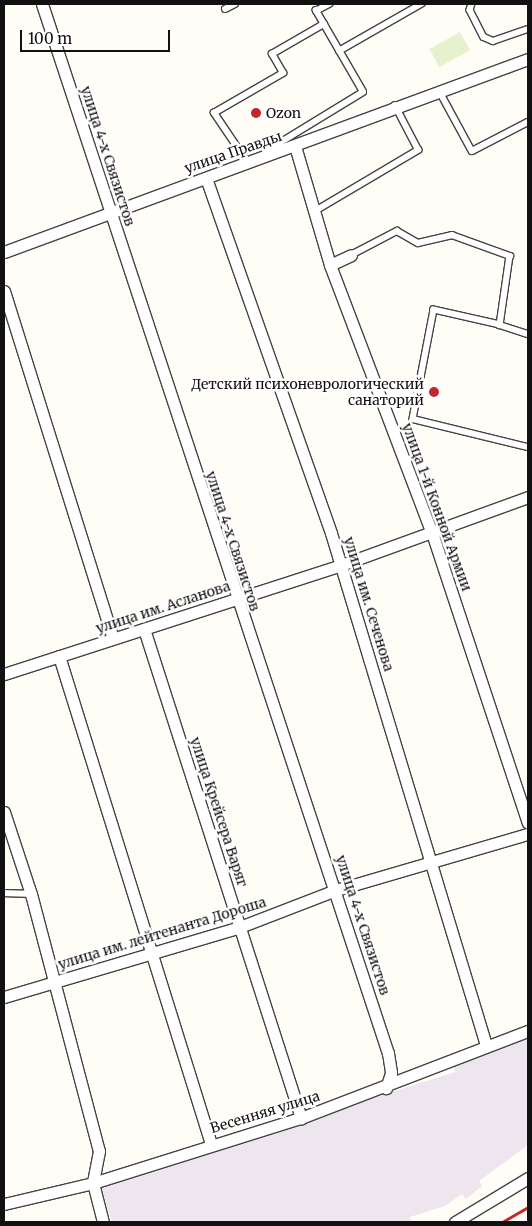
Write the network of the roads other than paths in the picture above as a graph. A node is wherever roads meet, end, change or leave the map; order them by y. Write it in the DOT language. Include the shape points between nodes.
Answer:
graph roads {
  1 [pos="42,4"];
  2 [pos="235,4"];
  3 [pos="329,4"];
  4 [pos="421,4"];
  5 [pos="472,4"];
  6 [pos="225,10"];
  7 [pos="324,24"];
  8 [pos="528,30"];
  9 [pos="339,51"];
  10 [pos="528,60"];
  11 [pos="440,92"];
  12 [pos="395,106"];
  13 [pos="528,122"];
  14 [pos="296,146"];
  15 [pos="248,163"];
  16 [pos="206,178"];
  17 [pos="111,211"];
  18 [pos="315,211"];
  19 [pos="4,252"];
  20 [pos="351,256"];
  21 [pos="330,265"];
  22 [pos="4,291"];
  23 [pos="500,325"];
  24 [pos="528,334"];
  25 [pos="528,447"];
  26 [pos="527,501"];
  27 [pos="432,533"];
  28 [pos="341,565"];
  29 [pos="235,600"];
  30 [pos="144,629"];
  31 [pos="113,638"];
  32 [pos="59,656"];
  33 [pos="4,674"];
  34 [pos="4,812"];
  35 [pos="528,823"];
  36 [pos="528,834"];
  37 [pos="431,860"];
  38 [pos="336,890"];
  39 [pos="4,892"];
  40 [pos="31,894"];
  41 [pos="240,927"];
  42 [pos="150,955"];
  43 [pos="53,983"];
  44 [pos="4,997"];
  45 [pos="528,1031"];
  46 [pos="486,1045"];
  47 [pos="386,1088"];
  48 [pos="301,1118"];
  49 [pos="211,1144"];
  50 [pos="528,1178"];
  51 [pos="93,1182"];
  52 [pos="4,1204"];
  53 [pos="103,1222"];
  54 [pos="455,1222"];
  1 -- 17 [label="street, улица 4-х Связистов"];
  2 -- 6 [label="lane"];
  3 -- 7 [label="lane" via="316,11"];
  4 -- 9 [label="lane"];
  5 -- 8 [label="lane" via="470,10 484,36 493,42"];
  7 -- 9 [label="lane"];
  7 -- 15 [label="lane" via="272,54 283,73 214,113"];
  9 -- 15 [label="lane" via="363,92"];
  10 -- 11 [label="street, улица Правды"];
  11 -- 12 [label="street, улица Правды"];
  11 -- 13 [label="lane" via="472,151"];
  12 -- 14 [label="street, улица Правды"];
  12 -- 18 [label="lane" via="418,150"];
  14 -- 15 [label="street, улица Правды"];
  14 -- 18 [label="street, улица 1-й Конной Армии"];
  15 -- 16 [label="street, улица Правды"];
  16 -- 17 [label="street, улица Правды"];
  16 -- 28 [label="street, улица им. Сеченова"];
  17 -- 19 [label="street, улица Правды"];
  17 -- 29 [label="street, улица 4-х Связистов"];
  18 -- 21 [label="street, улица 1-й Конной Армии"];
  20 -- 21 [label="street"];
  20 -- 23 [label="lane" via="397,230 418,242 452,235 510,256"];
  21 -- 27 [label="street, улица 1-й Конной Армии"];
  22 -- 31 [label="street"];
  23 -- 24 [label="lane"];
  23 -- 25 [label="lane" via="434,310 412,418"];
  26 -- 27 [label="street, улица им. Асланова"];
  27 -- 28 [label="street, улица им. Асланова"];
  27 -- 35 [label="street, улица 1-й Конной Армии"];
  28 -- 29 [label="street, улица им. Асланова"];
  28 -- 37 [label="street, улица им. Сеченова"];
  29 -- 30 [label="street, улица им. Асланова"];
  29 -- 38 [label="street, улица 4-х Связистов"];
  30 -- 31 [label="street, улица им. Асланова"];
  30 -- 41 [label="street, улица Крейсера Варяг"];
  31 -- 32 [label="street, улица им. Асланова"];
  32 -- 33 [label="street, улица им. Асланова"];
  32 -- 42 [label="street"];
  34 -- 40 [label="street"];
  36 -- 37 [label="street, улица им. лейтенанта Дороша"];
  37 -- 38 [label="street, улица им. лейтенанта Дороша"];
  37 -- 46 [label="street, улица им. Сеченова"];
  38 -- 41 [label="street, улица им. лейтенанта Дороша"];
  38 -- 47 [label="street, улица 4-х Связистов" via="388,1053 391,1073"];
  39 -- 40 [label="lane"];
  40 -- 43 [label="street"];
  41 -- 42 [label="street, улица им. лейтенанта Дороша"];
  41 -- 48 [label="street, улица Крейсера Варяг"];
  42 -- 43 [label="street, улица им. лейтенанта Дороша"];
  42 -- 49 [label="street"];
  43 -- 44 [label="street, улица им. лейтенанта Дороша"];
  43 -- 51 [label="street" via="99,1151"];
  45 -- 46 [label="street, Весенняя улица"];
  46 -- 47 [label="street, Весенняя улица"];
  47 -- 48 [label="street, Весенняя улица"];
  48 -- 49 [label="street, Весенняя улица"];
  49 -- 51 [label="street, Весенняя улица"];
  50 -- 54 [label="street"];
  51 -- 52 [label="street, Весенняя улица"];
  51 -- 53 [label="street"];
}
